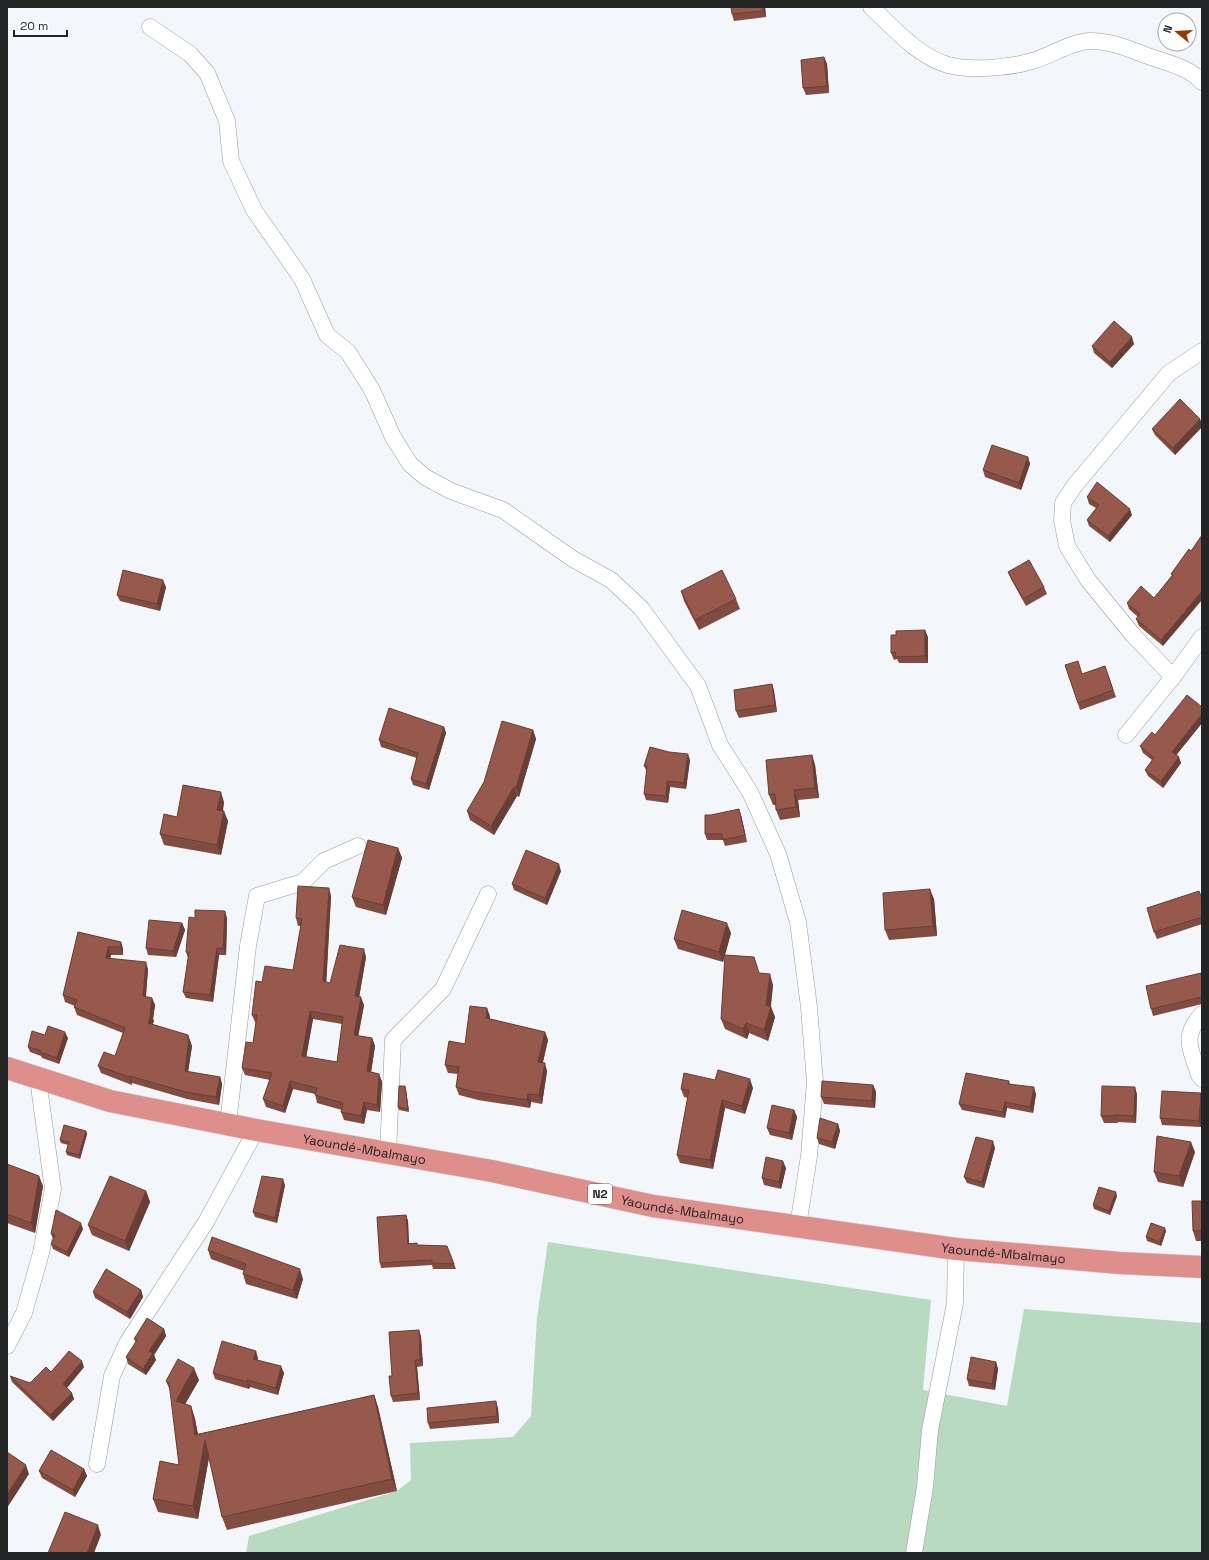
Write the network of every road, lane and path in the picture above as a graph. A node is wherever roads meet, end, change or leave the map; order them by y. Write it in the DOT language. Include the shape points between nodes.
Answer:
graph roads {
  1 [pos="871,7"];
  2 [pos="150,27"];
  3 [pos="1202,82"];
  4 [pos="1202,351"];
  5 [pos="1202,637"];
  6 [pos="1172,677"];
  7 [pos="1126,735"];
  8 [pos="358,846"];
  9 [pos="488,894"];
  10 [pos="1202,1014"];
  11 [pos="7,1068"];
  12 [pos="38,1079"];
  13 [pos="1202,1079"];
  14 [pos="228,1124"];
  15 [pos="256,1130"];
  16 [pos="388,1153"];
  17 [pos="798,1226"];
  18 [pos="956,1249"];
  19 [pos="1202,1267"];
  20 [pos="7,1346"];
  21 [pos="97,1464"];
  22 [pos="914,1553"];
  1 -- 3 [label="street" via="924,55 948,65 971,68 1008,66 1032,61 1088,41 1105,42 1182,68"];
  2 -- 17 [label="street" via="190,54 207,73 227,121 231,161 254,210 302,279 327,335 348,352 372,390 393,436 410,464 425,477 451,491 503,510 573,559 611,580 641,608 698,686 720,745 750,792 778,854 798,922 815,1082 809,1156"];
  4 -- 6 [label="street" via="1169,374 1075,485 1063,503 1062,520 1068,546 1088,580"];
  5 -- 6 [label="street"];
  6 -- 7 [label="street"];
  8 -- 14 [label="street" via="324,861 303,882 257,896 248,946"];
  9 -- 16 [label="street" via="443,989 393,1040"];
  10 -- 13 [label="street" via="1194,1023 1188,1040"];
  11 -- 12 [label="highway, Yaoundé-Mbalmayo / N2"];
  12 -- 14 [label="highway, Yaoundé-Mbalmayo / N2" via="110,1101"];
  12 -- 20 [label="street" via="53,1189 41,1253 24,1312"];
  14 -- 15 [label="highway, Yaoundé-Mbalmayo / N2"];
  15 -- 16 [label="highway, Yaoundé-Mbalmayo / N2"];
  15 -- 21 [label="street" via="206,1222 127,1343 112,1376"];
  16 -- 17 [label="highway, Yaoundé-Mbalmayo / N2" via="492,1171 653,1206"];
  17 -- 18 [label="highway, Yaoundé-Mbalmayo / N2"];
  18 -- 19 [label="highway, Yaoundé-Mbalmayo / N2"];
  18 -- 22 [label="street" via="955,1303 930,1430 926,1487"];
}
